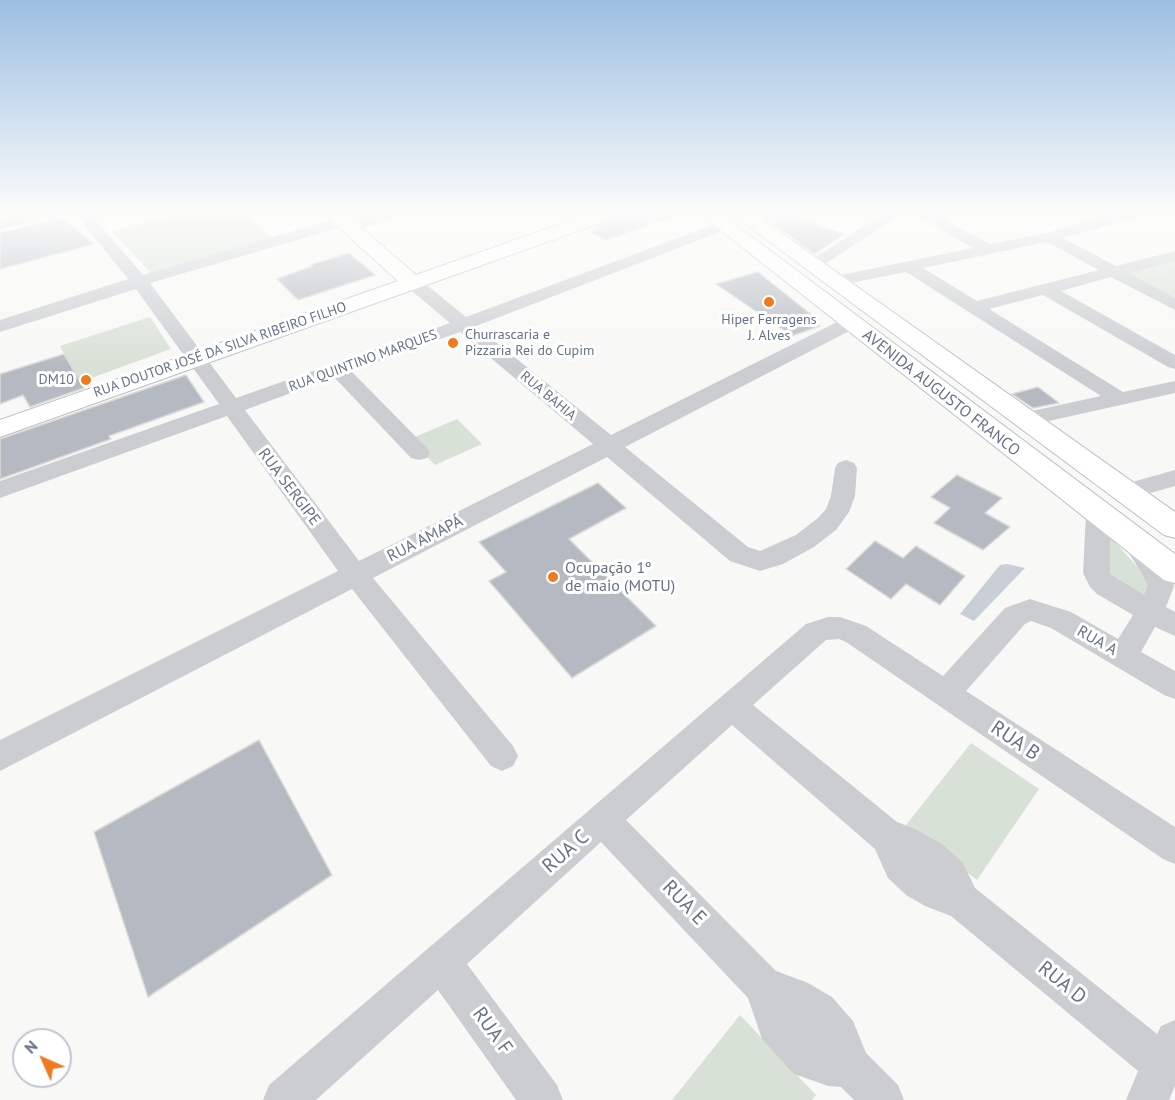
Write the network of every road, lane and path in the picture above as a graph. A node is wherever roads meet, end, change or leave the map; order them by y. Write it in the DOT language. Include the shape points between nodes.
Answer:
graph roads {
  1 [pos="124,264"];
  2 [pos="205,264"];
  3 [pos="391,264"];
  4 [pos="452,264"];
  5 [pos="456,264"];
  6 [pos="610,264"];
  7 [pos="780,264"];
  8 [pos="813,264"];
  9 [pos="922,264"];
  10 [pos="1099,264"];
  11 [pos="1146,264"];
  12 [pos="910,267"];
  13 [pos="1115,273"];
  14 [pos="409,280"];
  15 [pos="836,282"];
  16 [pos="140,284"];
  17 [pos="1047,290"];
  18 [pos="1175,305"];
  19 [pos="976,307"];
  20 [pos="850,323"];
  21 [pos="464,324"];
  22 [pos="0,326"];
  23 [pos="192,355"];
  24 [pos="1175,363"];
  25 [pos="338,370"];
  26 [pos="1175,387"];
  27 [pos="1118,398"];
  28 [pos="230,408"];
  29 [pos="0,417"];
  30 [pos="1026,419"];
  31 [pos="0,429"];
  32 [pos="607,446"];
  33 [pos="419,453"];
  34 [pos="846,468"];
  35 [pos="1175,478"];
  36 [pos="0,490"];
  37 [pos="1126,492"];
  38 [pos="1098,514"];
  39 [pos="1175,527"];
  40 [pos="1133,540"];
  41 [pos="1175,570"];
  42 [pos="355,574"];
  43 [pos="1150,611"];
  44 [pos="1175,625"];
  45 [pos="856,634"];
  46 [pos="1123,656"];
  47 [pos="1175,686"];
  48 [pos="945,694"];
  49 [pos="732,706"];
  50 [pos="0,756"];
  51 [pos="502,756"];
  52 [pos="603,820"];
  53 [pos="1175,847"];
  54 [pos="441,961"];
  55 [pos="1162,1068"];
  56 [pos="284,1100"];
  57 [pos="542,1100"];
  58 [pos="883,1100"];
  1 -- 16 [label="street, RUA SERGIPE"];
  2 -- 16 [label="street"];
  3 -- 14 [label="main road, RUA BAHIA"];
  4 -- 14 [label="main road, RUA DOUTOR JOSÉ DA SILVA RIBEIRO FILHO"];
  5 -- 14 [label="main road, RUA DOUTOR JOSÉ DA SILVA RIBEIRO FILHO"];
  6 -- 21 [label="street, RUA QUINTINO MARQUES"];
  7 -- 20 [label="main road, AVENIDA AUGUSTO FRANCO"];
  8 -- 15 [label="main road, AVENIDA AUGUSTO FRANCO"];
  9 -- 12 [label="street"];
  10 -- 13 [label="street"];
  11 -- 13 [label="street"];
  12 -- 15 [label="street"];
  12 -- 19 [label="street"];
  13 -- 17 [label="street"];
  13 -- 18 [label="street"];
  14 -- 21 [label="street, RUA BAHIA"];
  14 -- 23 [label="main road, RUA DOUTOR JOSÉ DA SILVA RIBEIRO FILHO"];
  15 -- 30 [label="main road, AVENIDA AUGUSTO FRANCO"];
  16 -- 22 [label="street"];
  16 -- 23 [label="street, RUA SERGIPE"];
  17 -- 19 [label="street"];
  17 -- 24 [label="street"];
  19 -- 27 [label="street"];
  20 -- 32 [label="street, RUA AMAPÁ"];
  20 -- 38 [label="main road, AVENIDA AUGUSTO FRANCO"];
  21 -- 25 [label="street, RUA QUINTINO MARQUES"];
  21 -- 32 [label="street, RUA BAHIA"];
  23 -- 28 [label="street, RUA SERGIPE"];
  23 -- 29 [label="main road, RUA DOUTOR JOSÉ DA SILVA RIBEIRO FILHO"];
  23 -- 31 [label="main road, RUA DOUTOR JOSÉ DA SILVA RIBEIRO FILHO"];
  25 -- 28 [label="street, RUA QUINTINO MARQUES"];
  25 -- 33 [label="street"];
  26 -- 27 [label="street"];
  27 -- 30 [label="street"];
  28 -- 36 [label="street, RUA QUINTINO MARQUES"];
  28 -- 42 [label="street, RUA SERGIPE"];
  30 -- 37 [label="main road, AVENIDA AUGUSTO FRANCO"];
  32 -- 34 [label="street, RUA BAHIA" via="739,554 760,561 805,541 827,524 843,496"];
  32 -- 42 [label="street, RUA AMAPÁ"];
  35 -- 37 [label="street"];
  37 -- 39 [label="main road, AVENIDA AUGUSTO FRANCO"];
  38 -- 40 [label="main road, AVENIDA AUGUSTO FRANCO"];
  38 -- 43 [label="street" via="1099,580"];
  40 -- 41 [label="main road, AVENIDA AUGUSTO FRANCO"];
  40 -- 43 [label="street" via="1161,586"];
  42 -- 50 [label="street, RUA AMAPÁ"];
  42 -- 51 [label="street, RUA SERGIPE"];
  43 -- 44 [label="street"];
  43 -- 46 [label="street"];
  45 -- 48 [label="street, RUA B"];
  45 -- 49 [label="street, RUA C" via="828,627 816,632"];
  46 -- 47 [label="street, RUA A"];
  46 -- 48 [label="street, RUA A" via="1049,615 1030,610 1015,616"];
  48 -- 53 [label="street, RUA B"];
  49 -- 52 [label="street, RUA C"];
  49 -- 55 [label="street, RUA D" via="888,837 900,866 919,882 962,900"];
  52 -- 54 [label="street, RUA C"];
  52 -- 58 [label="street, RUA E" via="764,987 776,1025 794,1046 809,1059 851,1067"];
  54 -- 56 [label="street, RUA C"];
  54 -- 57 [label="street, RUA F"];
}
